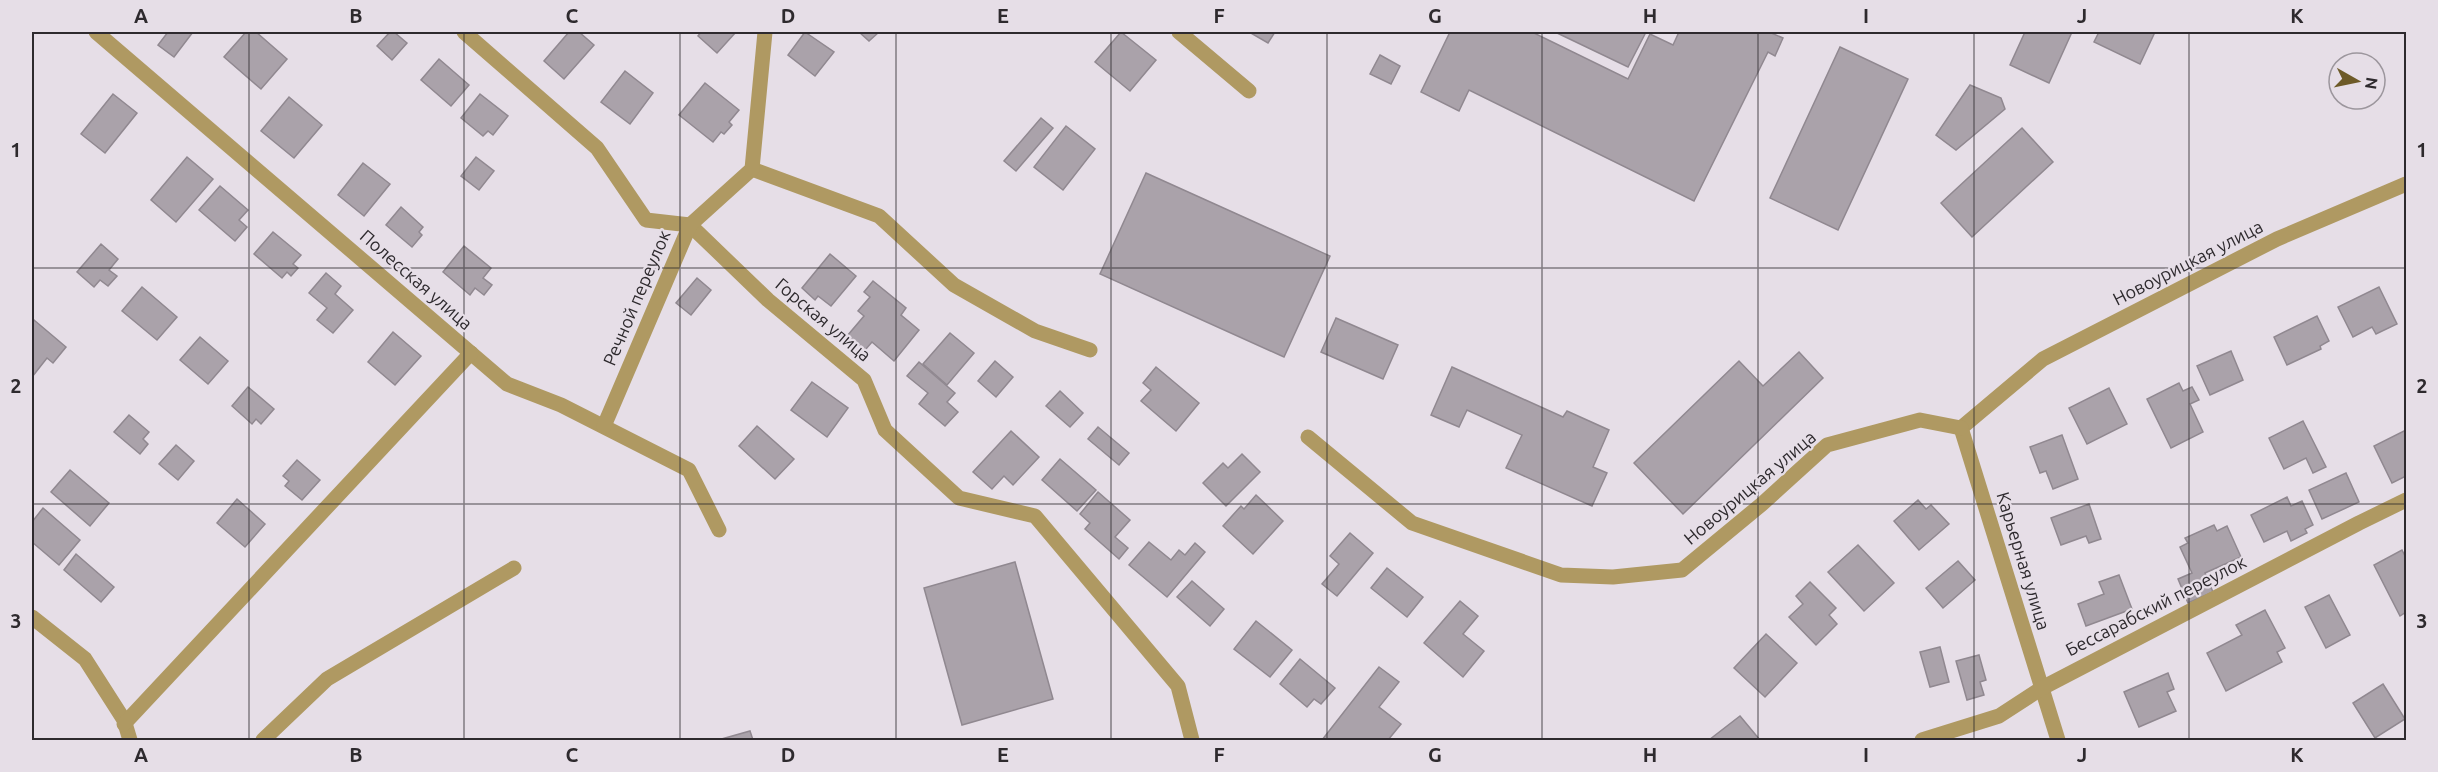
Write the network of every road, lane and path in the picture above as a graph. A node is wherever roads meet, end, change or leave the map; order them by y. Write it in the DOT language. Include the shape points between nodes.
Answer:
graph roads {
  1 [pos="96,32"];
  2 [pos="464,32"];
  3 [pos="765,32"];
  4 [pos="1179,32"];
  5 [pos="1249,91"];
  6 [pos="752,169"];
  7 [pos="2406,184"];
  8 [pos="690,225"];
  9 [pos="1090,350"];
  10 [pos="471,353"];
  11 [pos="604,426"];
  12 [pos="1961,428"];
  13 [pos="1308,437"];
  14 [pos="2406,500"];
  15 [pos="719,530"];
  16 [pos="514,568"];
  17 [pos="32,617"];
  18 [pos="2042,688"];
  19 [pos="124,724"];
  20 [pos="130,741"];
  21 [pos="264,741"];
  22 [pos="1192,741"];
  23 [pos="1922,741"];
  24 [pos="2058,741"];
  1 -- 10 [label="street, Полесская улица"];
  2 -- 8 [label="street" via="597,148 646,220"];
  3 -- 6 [label="street"];
  4 -- 5 [label="street"];
  6 -- 8 [label="street, Речной переулок"];
  6 -- 9 [label="street" via="879,216 954,285 1035,332"];
  7 -- 12 [label="street, Новоурицкая улица" via="2277,239 2043,359"];
  8 -- 11 [label="street, Речной переулок"];
  8 -- 22 [label="street, Горская улица" via="768,300 864,380 885,430 959,498 1035,516 1178,686"];
  10 -- 11 [label="street, Полесская улица" via="507,384"];
  10 -- 19 [label="street"];
  11 -- 15 [label="street, Полесская улица" via="689,470"];
  12 -- 13 [label="street, Новоурицкая улица" via="1920,420 1827,445 1682,570 1613,577 1561,575 1412,523"];
  12 -- 18 [label="street, Карьерная улица"];
  14 -- 18 [label="street, Бессарабский переулок"];
  16 -- 21 [label="street" via="327,679"];
  17 -- 19 [label="street" via="85,659"];
  18 -- 23 [label="street, Бессарабский переулок" via="1999,716"];
  18 -- 24 [label="street, Карьерная улица"];
  19 -- 20 [label="street"];
}
